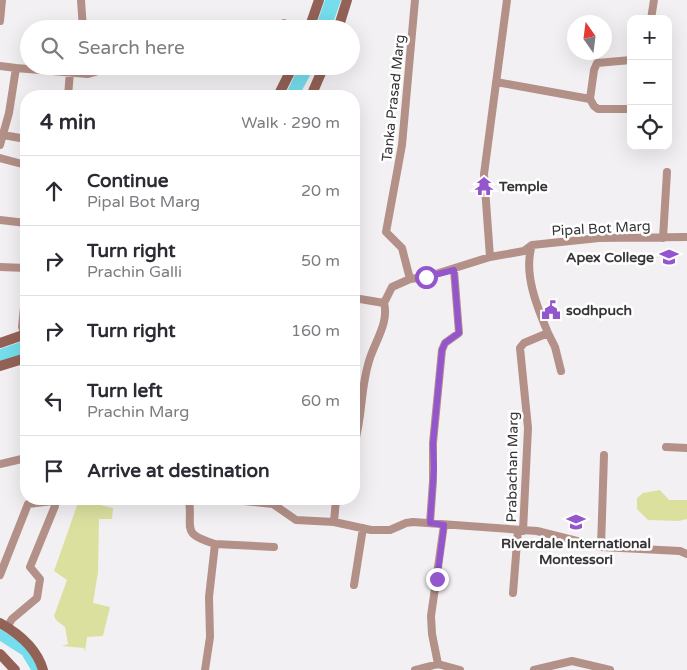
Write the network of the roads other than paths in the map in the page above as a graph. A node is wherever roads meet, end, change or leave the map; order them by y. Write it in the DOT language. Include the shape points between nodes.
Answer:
graph roads {
  1 [pos="2,0"];
  2 [pos="81,0"];
  3 [pos="319,0"];
  4 [pos="347,0"];
  5 [pos="415,0"];
  6 [pos="507,0"];
  7 [pos="654,0"];
  8 [pos="652,15"];
  9 [pos="82,20"];
  10 [pos="312,20"];
  11 [pos="341,20"];
  12 [pos="0,21"];
  13 [pos="627,60"];
  14 [pos="0,66"];
  15 [pos="16,68"];
  16 [pos="20,68"];
  17 [pos="72,75"];
  18 [pos="288,75"];
  19 [pos="320,75"];
  20 [pos="496,82"];
  21 [pos="69,90"];
  22 [pos="281,90"];
  23 [pos="314,90"];
  24 [pos="590,99"];
  25 [pos="627,108"];
  26 [pos="3,135"];
  27 [pos="20,138"];
  28 [pos="0,145"];
  29 [pos="0,158"];
  30 [pos="20,163"];
  31 [pos="667,172"];
  32 [pos="0,220"];
  33 [pos="20,222"];
  34 [pos="687,237"];
  35 [pos="663,238"];
  36 [pos="532,245"];
  37 [pos="490,256"];
  38 [pos="0,267"];
  39 [pos="20,268"];
  40 [pos="454,270"];
  41 [pos="410,279"];
  42 [pos="360,299"];
  43 [pos="384,303"];
  44 [pos="548,333"];
  45 [pos="20,336"];
  46 [pos="0,343"];
  47 [pos="20,360"];
  48 [pos="0,366"];
  49 [pos="562,371"];
  50 [pos="360,407"];
  51 [pos="666,447"];
  52 [pos="687,448"];
  53 [pos="604,455"];
  54 [pos="20,459"];
  55 [pos="0,464"];
  56 [pos="28,505"];
  57 [pos="55,505"];
  58 [pos="189,505"];
  59 [pos="274,505"];
  60 [pos="335,505"];
  61 [pos="334,522"];
  62 [pos="430,523"];
  63 [pos="444,525"];
  64 [pos="363,528"];
  65 [pos="520,530"];
  66 [pos="215,544"];
  67 [pos="274,546"];
  68 [pos="600,547"];
  69 [pos="687,554"];
  70 [pos="0,575"];
  71 [pos="354,586"];
  72 [pos="513,593"];
  73 [pos="3,625"];
  74 [pos="0,654"];
  75 [pos="438,664"];
  76 [pos="15,670"];
  77 [pos="43,670"];
  78 [pos="205,670"];
  79 [pos="415,670"];
  80 [pos="460,670"];
  81 [pos="534,670"];
  82 [pos="610,670"];
  1 -- 12 [label="street"];
  2 -- 9 [label="street"];
  3 -- 10 [label="street"];
  4 -- 11 [label="street"];
  5 -- 41 [label="street, Tanka Prasad Marg" via="402,145 386,232 402,248"];
  6 -- 20 [label="street"];
  7 -- 8 [label="street"];
  13 -- 24 [label="street" via="597,63"];
  14 -- 15 [label="street"];
  15 -- 16 [label="street"];
  15 -- 26 [label="street" via="10,113"];
  17 -- 21 [label="street"];
  18 -- 22 [label="street"];
  19 -- 23 [label="street"];
  20 -- 24 [label="street"];
  20 -- 37 [label="street" via="484,174"];
  24 -- 25 [label="street" via="598,109"];
  26 -- 27 [label="street"];
  26 -- 28 [label="street"];
  29 -- 30 [label="street"];
  31 -- 35 [label="street"];
  32 -- 33 [label="street"];
  34 -- 35 [label="street, Pipal Bot Marg"];
  35 -- 36 [label="street, Pipal Bot Marg" via="599,238"];
  36 -- 37 [label="street, Pipal Bot Marg" via="524,251"];
  36 -- 44 [label="street" via="528,257 538,309"];
  37 -- 40 [label="street, Pipal Bot Marg"];
  38 -- 39 [label="street"];
  40 -- 41 [label="street, Pipal Bot Marg"];
  40 -- 62 [label="street" via="459,333 445,343 442,350 433,443"];
  41 -- 43 [label="street, Pipal Bot Marg" via="392,288"];
  42 -- 43 [label="street"];
  43 -- 50 [label="street" via="387,313 369,358"];
  44 -- 49 [label="street"];
  44 -- 65 [label="street, Prabachan Marg" via="524,343 520,348 528,428"];
  45 -- 46 [label="street"];
  47 -- 48 [label="street"];
  51 -- 52 [label="street"];
  53 -- 68 [label="street"];
  54 -- 55 [label="street"];
  56 -- 70 [label="street"];
  57 -- 73 [label="street" via="30,567 40,579 37,598"];
  58 -- 66 [label="street" via="191,533 195,538"];
  59 -- 61 [label="street" via="296,520"];
  60 -- 61 [label="street"];
  61 -- 64 [label="street"];
  62 -- 63 [label="street"];
  62 -- 64 [label="street" via="406,523 396,530"];
  63 -- 65 [label="street"];
  63 -- 75 [label="street" via="431,616"];
  64 -- 71 [label="street"];
  65 -- 68 [label="street"];
  65 -- 72 [label="street"];
  66 -- 67 [label="street"];
  66 -- 78 [label="street"];
  68 -- 69 [label="street"];
  73 -- 77 [label="street" via="24,640 36,654"];
  74 -- 76 [label="street"];
  75 -- 79 [label="street"];
  75 -- 80 [label="street"];
  81 -- 82 [label="street" via="572,661"];
}
